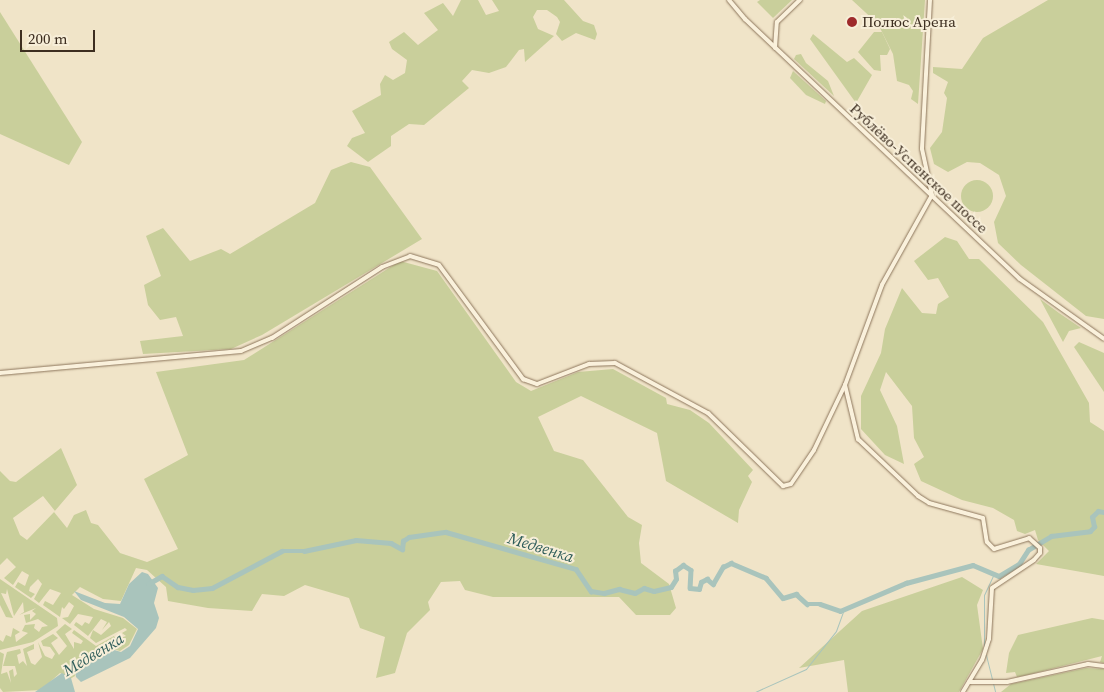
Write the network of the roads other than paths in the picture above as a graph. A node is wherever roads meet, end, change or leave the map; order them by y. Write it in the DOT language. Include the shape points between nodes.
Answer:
graph roads {
  1 [pos="729,0"];
  2 [pos="800,0"];
  3 [pos="930,0"];
  4 [pos="775,48"];
  5 [pos="932,195"];
  6 [pos="1104,339"];
  7 [pos="0,373"];
  8 [pos="845,385"];
  9 [pos="1104,666"];
  10 [pos="969,682"];
  11 [pos="963,692"];
  1 -- 4 [label="street, Рублёво-Успенское шоссе"];
  2 -- 4 [label="street" via="777,22"];
  3 -- 5 [label="street" via="922,148"];
  4 -- 5 [label="street, Рублёво-Успенское шоссе"];
  5 -- 6 [label="street, Рублёво-Успенское шоссе" via="1020,279"];
  5 -- 8 [label="street" via="882,285"];
  7 -- 8 [label="street" via="241,351 272,338 382,267 410,256 439,265 523,379 537,384 589,364 615,363 708,413 784,486 791,484 811,455"];
  8 -- 10 [label="street" via="858,439 918,496 929,503 983,518 987,542 994,549 1021,539 1035,542 1040,548 1034,560 992,588 989,639"];
  9 -- 10 [label="street" via="1088,664 1007,682"];
  10 -- 11 [label="street"];
}
